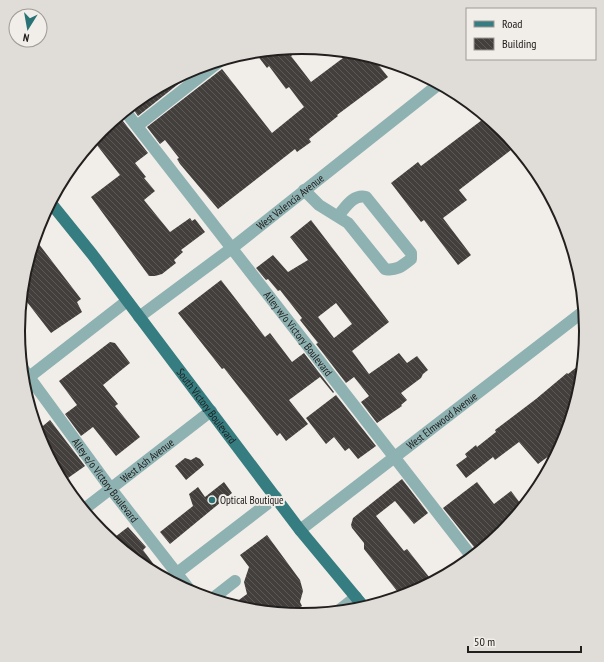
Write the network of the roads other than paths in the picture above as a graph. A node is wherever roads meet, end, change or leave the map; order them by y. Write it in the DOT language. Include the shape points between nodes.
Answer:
graph roads {
  1 [pos="207,71"];
  2 [pos="434,88"];
  3 [pos="128,115"];
  4 [pos="137,126"];
  5 [pos="304,190"];
  6 [pos="54,207"];
  7 [pos="338,216"];
  8 [pos="232,248"];
  9 [pos="127,301"];
  10 [pos="578,316"];
  11 [pos="139,317"];
  12 [pos="29,377"];
  13 [pos="30,384"];
  14 [pos="211,411"];
  15 [pos="394,458"];
  16 [pos="111,489"];
  17 [pos="276,497"];
  18 [pos="88,507"];
  19 [pos="300,530"];
  20 [pos="469,553"];
  21 [pos="177,573"];
  22 [pos="183,581"];
  23 [pos="236,581"];
  24 [pos="218,595"];
  25 [pos="356,597"];
  26 [pos="360,602"];
  27 [pos="346,605"];
  1 -- 4 [label="street"];
  2 -- 5 [label="street, West Valencia Avenue"];
  3 -- 4 [label="street, Alley w/o Victory Boulevard"];
  4 -- 8 [label="street, Alley w/o Victory Boulevard"];
  5 -- 7 [label="street" via="319,205"];
  5 -- 8 [label="street, West Valencia Avenue"];
  6 -- 9 [label="main road, South Victory Boulevard"];
  7 -- 7 [label="street" via="348,223 385,269 400,268 411,259 411,253 366,197 354,198"];
  8 -- 11 [label="street, West Valencia Avenue"];
  8 -- 15 [label="street, Alley w/o Victory Boulevard"];
  9 -- 11 [label="main road, South Victory Boulevard"];
  9 -- 12 [label="street"];
  10 -- 15 [label="street, West Elmwood Avenue"];
  11 -- 14 [label="main road, South Victory Boulevard"];
  13 -- 16 [label="street, Alley e/o Victory Boulevard"];
  14 -- 16 [label="street, West Ash Avenue"];
  14 -- 17 [label="main road, South Victory Boulevard"];
  15 -- 19 [label="street, West Elmwood Avenue"];
  15 -- 20 [label="street, Alley w/o Victory Boulevard"];
  16 -- 18 [label="street, West Ash Avenue"];
  16 -- 21 [label="street, Alley e/o Victory Boulevard"];
  17 -- 19 [label="main road, South Victory Boulevard"];
  17 -- 21 [label="street"];
  19 -- 25 [label="main road, South Victory Boulevard"];
  21 -- 22 [label="street, Alley e/o Victory Boulevard"];
  23 -- 24 [label="street"];
  25 -- 26 [label="main road, South Victory Boulevard"];
  25 -- 27 [label="street"];
}
